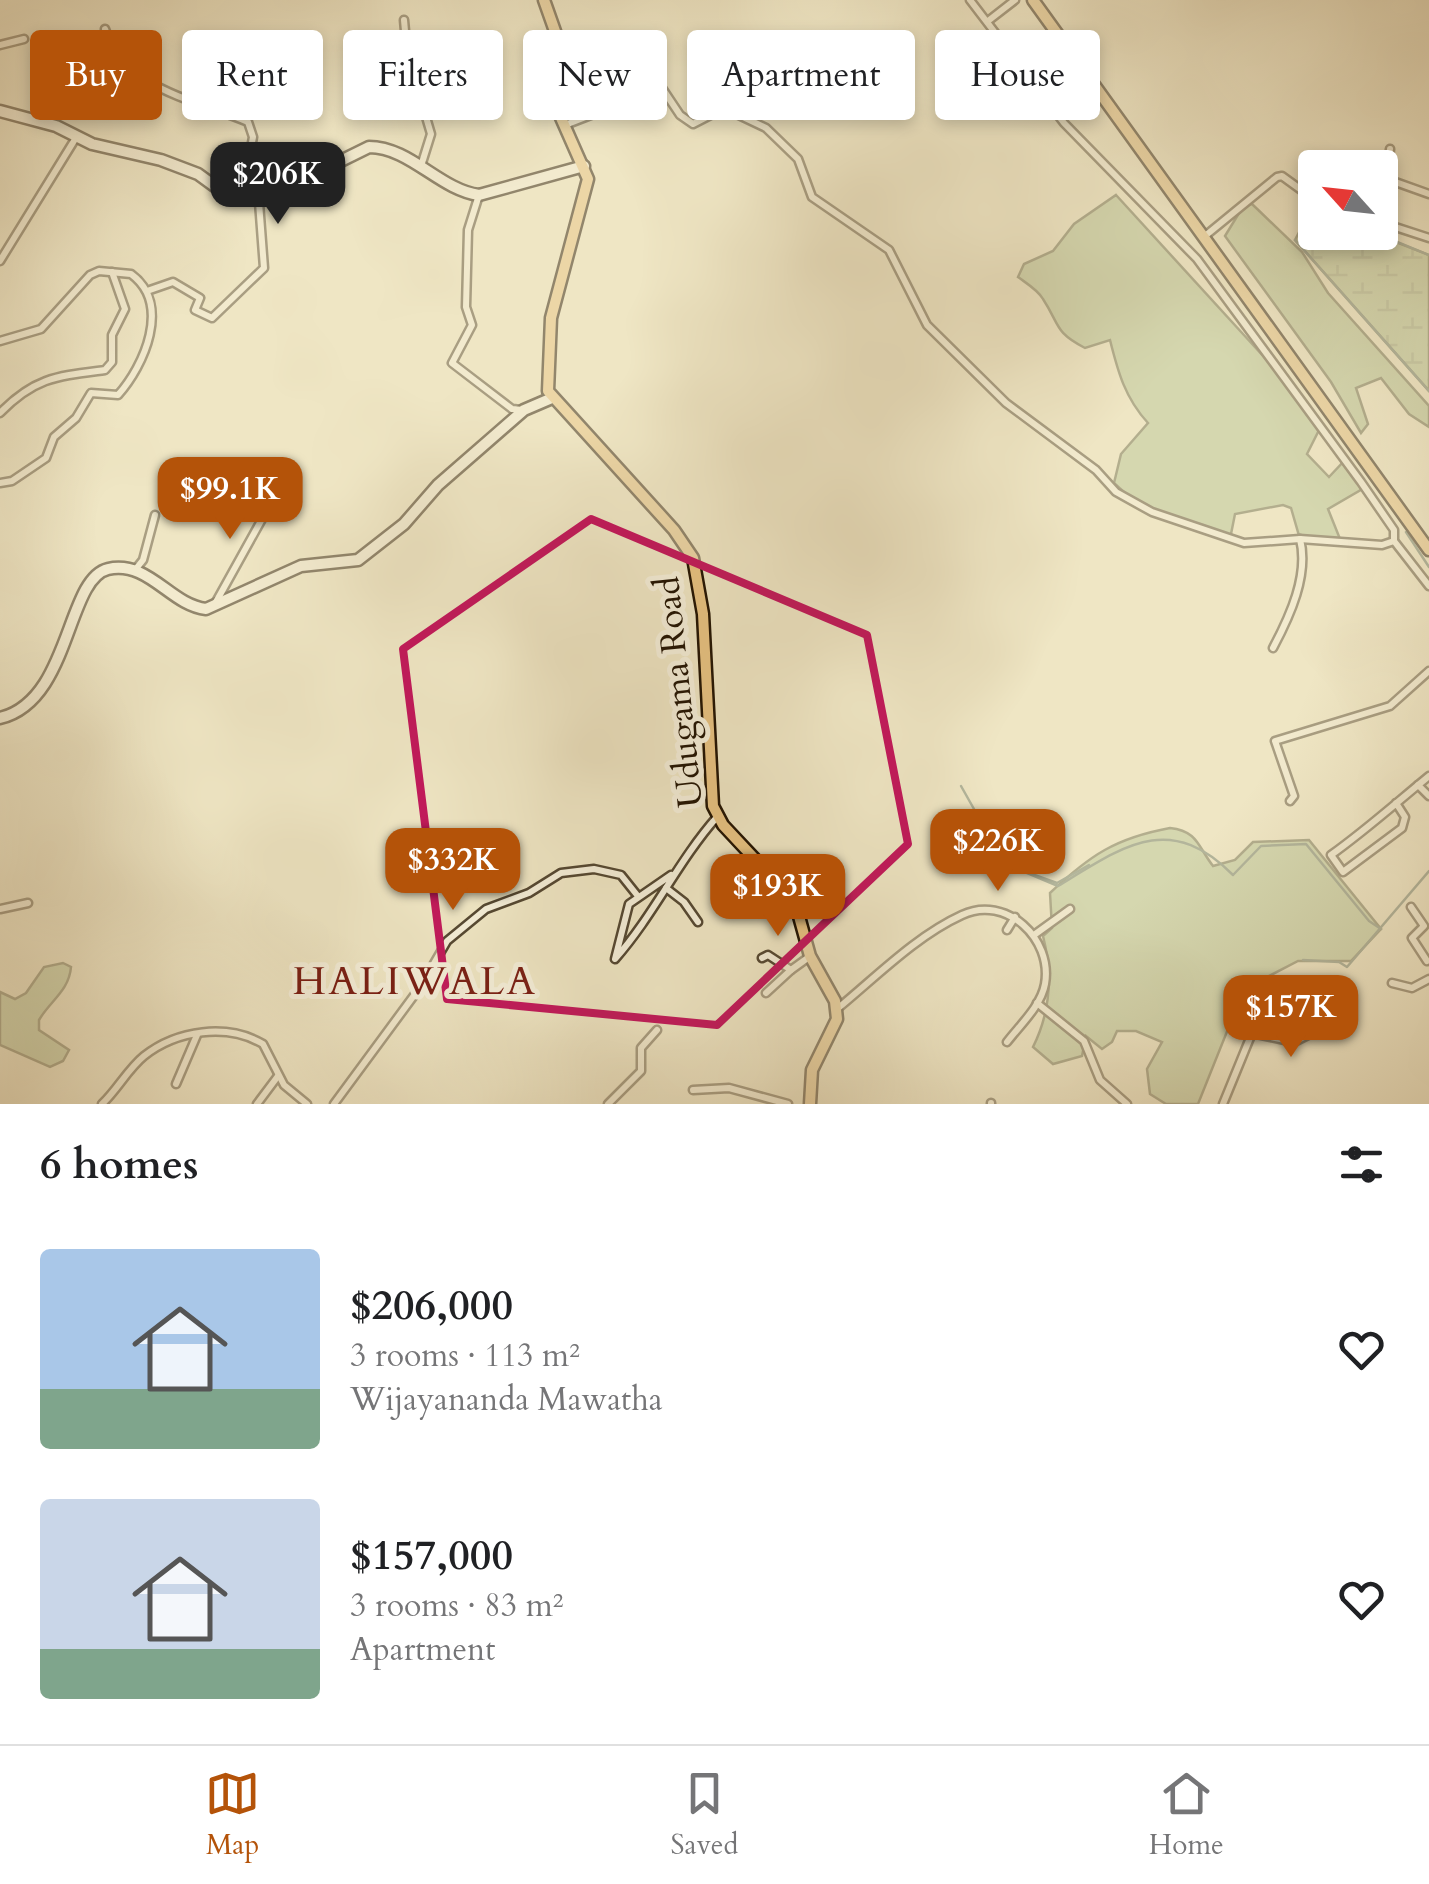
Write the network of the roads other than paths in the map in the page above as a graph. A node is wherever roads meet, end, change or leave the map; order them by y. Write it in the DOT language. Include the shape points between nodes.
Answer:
graph roads {
  1 [pos="544,0"];
  2 [pos="970,0"];
  3 [pos="1016,0"];
  4 [pos="1033,0"];
  5 [pos="404,20"];
  6 [pos="988,21"];
  7 [pos="105,29"];
  8 [pos="24,39"];
  9 [pos="0,45"];
  10 [pos="0,111"];
  11 [pos="563,126"];
  12 [pos="77,136"];
  13 [pos="1390,148"];
  14 [pos="584,166"];
  15 [pos="421,167"];
  16 [pos="1298,188"];
  17 [pos="258,189"];
  18 [pos="243,192"];
  19 [pos="1429,194"];
  20 [pos="479,195"];
  21 [pos="1398,228"];
  22 [pos="1205,236"];
  23 [pos="1429,238"];
  24 [pos="0,261"];
  25 [pos="111,270"];
  26 [pos="147,291"];
  27 [pos="0,341"];
  28 [pos="552,398"];
  29 [pos="524,410"];
  30 [pos="0,414"];
  31 [pos="241,483"];
  32 [pos="0,484"];
  33 [pos="155,515"];
  34 [pos="1300,538"];
  35 [pos="1394,540"];
  36 [pos="1429,550"];
  37 [pos="136,570"];
  38 [pos="1429,586"];
  39 [pos="216,602"];
  40 [pos="1273,648"];
  41 [pos="1429,671"];
  42 [pos="0,718"];
  43 [pos="1429,776"];
  44 [pos="1418,785"];
  45 [pos="1429,796"];
  46 [pos="1290,801"];
  47 [pos="1396,803"];
  48 [pos="717,817"];
  49 [pos="671,875"];
  50 [pos="666,888"];
  51 [pos="637,895"];
  52 [pos="28,902"];
  53 [pos="1411,907"];
  54 [pos="1070,909"];
  55 [pos="0,910"];
  56 [pos="1014,917"];
  57 [pos="698,922"];
  58 [pos="1007,930"];
  59 [pos="1034,935"];
  60 [pos="810,956"];
  61 [pos="762,958"];
  62 [pos="1428,963"];
  63 [pos="791,970"];
  64 [pos="1429,979"];
  65 [pos="1392,982"];
  66 [pos="1315,988"];
  67 [pos="766,993"];
  68 [pos="1037,1002"];
  69 [pos="837,1009"];
  70 [pos="1322,1028"];
  71 [pos="657,1030"];
  72 [pos="1252,1033"];
  73 [pos="198,1034"];
  74 [pos="1007,1042"];
  75 [pos="278,1076"];
  76 [pos="176,1084"];
  77 [pos="694,1090"];
  78 [pos="102,1104"];
  79 [pos="258,1104"];
  80 [pos="307,1104"];
  81 [pos="334,1104"];
  82 [pos="608,1104"];
  83 [pos="788,1104"];
  84 [pos="810,1104"];
  85 [pos="1127,1104"];
  86 [pos="1223,1104"];
  1 -- 11 [label="main road" via="556,34 554,89"];
  2 -- 6 [label="street"];
  3 -- 6 [label="street"];
  4 -- 22 [label="main road"];
  5 -- 15 [label="street" via="430,134"];
  6 -- 35 [label="street" via="1064,123 1196,260 1361,482"];
  7 -- 18 [label="street" via="130,71 202,108 248,122 253,137"];
  8 -- 9 [label="street"];
  10 -- 12 [label="main road"];
  11 -- 14 [label="main road"];
  11 -- 34 [label="street" via="648,84 662,88 692,124 724,108 750,119 798,159 812,197 889,250 927,325 1006,403 1116,492 1244,544"];
  12 -- 18 [label="main road" via="198,174 219,192"];
  12 -- 24 [label="street"];
  13 -- 19 [label="street" via="1388,179"];
  14 -- 20 [label="main road"];
  14 -- 28 [label="main road" via="581,220 551,318"];
  15 -- 17 [label="main road" via="370,148 292,185"];
  15 -- 20 [label="main road"];
  16 -- 22 [label="street" via="1277,178"];
  17 -- 18 [label="main road"];
  17 -- 26 [label="street" via="264,268 212,318 195,310 200,298 172,282"];
  20 -- 29 [label="street" via="468,230 466,307 472,325 452,363 512,409"];
  21 -- 23 [label="street"];
  22 -- 36 [label="main road"];
  25 -- 26 [label="street" via="131,274"];
  25 -- 27 [label="street" via="90,275 41,329"];
  25 -- 30 [label="street" via="125,309 112,335 112,362 104,370 44,379"];
  26 -- 32 [label="street" via="153,319 138,374 118,395 91,393 54,437 50,454"];
  28 -- 29 [label="main road"];
  28 -- 48 [label="main road, Udugama Road" via="693,558 701,586"];
  29 -- 39 [label="main road" via="358,560 301,566"];
  31 -- 39 [label="street" via="272,501"];
  33 -- 37 [label="street"];
  34 -- 35 [label="street" via="1382,546"];
  34 -- 40 [label="street" via="1304,560 1289,618"];
  35 -- 38 [label="street"];
  37 -- 39 [label="main road" via="192,607"];
  37 -- 42 [label="main road" via="107,569 93,578 59,666 14,714"];
  41 -- 46 [label="street" via="1390,706 1275,741 1294,796"];
  43 -- 44 [label="street"];
  44 -- 45 [label="street"];
  44 -- 47 [label="street"];
  47 -- 47 [label="street" via="1331,855 1343,872 1402,828 1405,818"];
  48 -- 49 [label="street"];
  48 -- 60 [label="main road, Udugama Road" via="795,902"];
  49 -- 50 [label="street"];
  49 -- 51 [label="street"];
  50 -- 51 [label="street" via="615,959"];
  50 -- 57 [label="street"];
  51 -- 81 [label="street" via="621,874 594,869 560,873 486,910 446,941 422,986"];
  52 -- 55 [label="street"];
  53 -- 62 [label="street" via="1424,926 1412,938"];
  54 -- 59 [label="street"];
  56 -- 58 [label="street"];
  56 -- 59 [label="street"];
  56 -- 69 [label="street" via="962,914"];
  59 -- 68 [label="street" via="1046,962"];
  60 -- 63 [label="street"];
  60 -- 69 [label="main road, Udugama Road"];
  61 -- 63 [label="street" via="768,954"];
  63 -- 67 [label="street"];
  64 -- 65 [label="street" via="1412,988"];
  66 -- 72 [label="street" via="1261,1011"];
  68 -- 74 [label="street"];
  68 -- 85 [label="street" via="1084,1041 1100,1080"];
  69 -- 84 [label="main road" via="812,1070"];
  70 -- 72 [label="street" via="1294,1042"];
  71 -- 82 [label="street" via="641,1048 642,1071"];
  72 -- 86 [label="street"];
  73 -- 75 [label="street" via="229,1030 259,1041"];
  73 -- 76 [label="street"];
  73 -- 78 [label="street" via="144,1056"];
  75 -- 79 [label="street"];
  75 -- 80 [label="street"];
  77 -- 83 [label="street" via="730,1088"];
}
